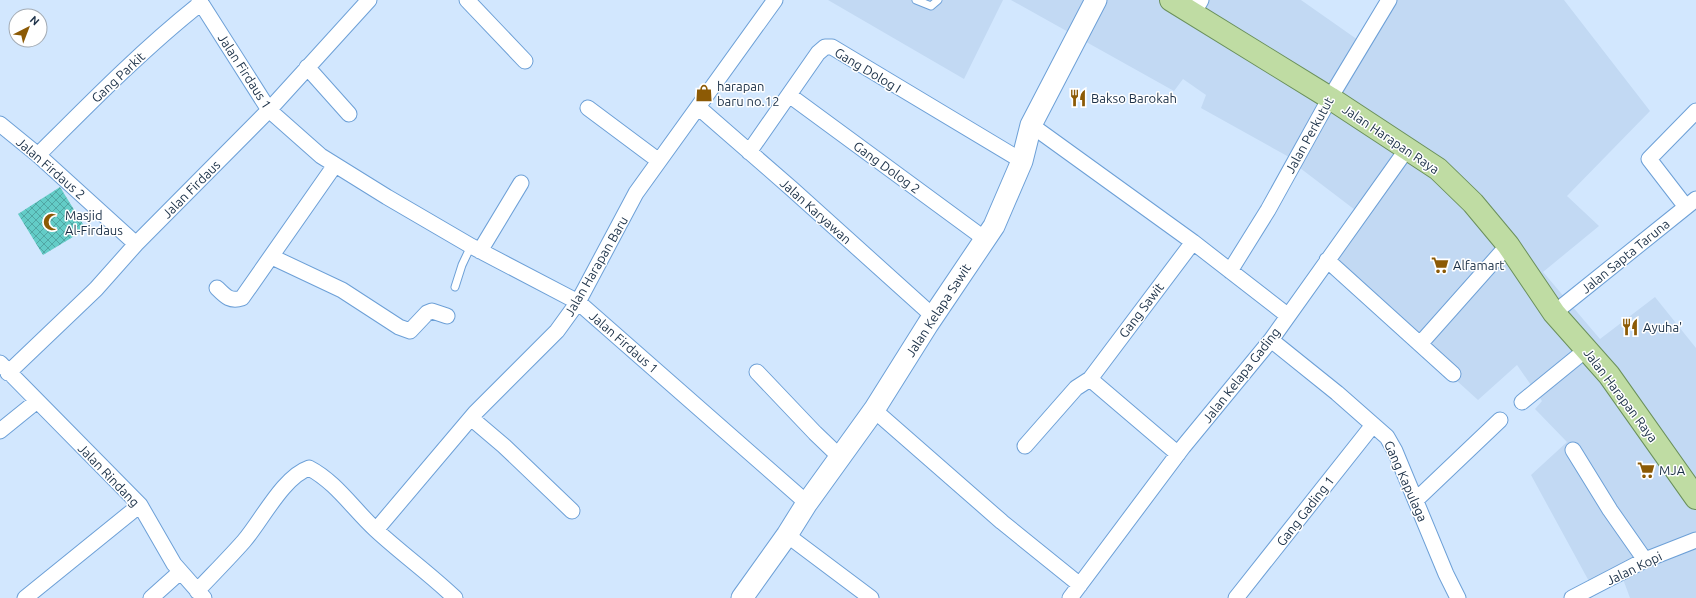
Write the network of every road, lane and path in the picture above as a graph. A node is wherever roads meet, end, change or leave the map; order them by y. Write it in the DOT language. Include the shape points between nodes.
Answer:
graph roads {
  1 [pos="369,0"];
  2 [pos="467,0"];
  3 [pos="775,0"];
  4 [pos="916,0"];
  5 [pos="938,0"];
  6 [pos="1096,0"];
  7 [pos="1171,0"];
  8 [pos="1389,0"];
  9 [pos="200,2"];
  10 [pos="1197,7"];
  11 [pos="525,61"];
  12 [pos="308,67"];
  13 [pos="789,95"];
  14 [pos="1330,98"];
  15 [pos="698,107"];
  16 [pos="588,108"];
  17 [pos="269,110"];
  18 [pos="1696,111"];
  19 [pos="349,114"];
  20 [pos="0,124"];
  21 [pos="1032,125"];
  22 [pos="1408,149"];
  23 [pos="749,152"];
  24 [pos="38,155"];
  25 [pos="659,161"];
  26 [pos="1022,161"];
  27 [pos="335,165"];
  28 [pos="521,183"];
  29 [pos="1691,203"];
  30 [pos="985,239"];
  31 [pos="1193,242"];
  32 [pos="136,244"];
  33 [pos="1508,245"];
  34 [pos="476,249"];
  35 [pos="272,257"];
  36 [pos="1327,260"];
  37 [pos="1230,271"];
  38 [pos="455,287"];
  39 [pos="217,288"];
  40 [pos="578,302"];
  41 [pos="1554,313"];
  42 [pos="1287,315"];
  43 [pos="447,316"];
  44 [pos="933,316"];
  45 [pos="1271,340"];
  46 [pos="1420,344"];
  47 [pos="1587,349"];
  48 [pos="4,368"];
  49 [pos="757,372"];
  50 [pos="1453,374"];
  51 [pos="1090,379"];
  52 [pos="37,401"];
  53 [pos="1522,402"];
  54 [pos="874,410"];
  55 [pos="471,418"];
  56 [pos="1500,420"];
  57 [pos="1373,425"];
  58 [pos="0,431"];
  59 [pos="1025,446"];
  60 [pos="1573,450"];
  61 [pos="1178,454"];
  62 [pos="840,457"];
  63 [pos="1696,498"];
  64 [pos="1417,499"];
  65 [pos="807,503"];
  66 [pos="140,505"];
  67 [pos="572,511"];
  68 [pos="376,530"];
  69 [pos="787,535"];
  70 [pos="1696,540"];
  71 [pos="1645,560"];
  72 [pos="180,572"];
  73 [pos="1080,585"];
  74 [pos="201,594"];
  75 [pos="25,598"];
  76 [pos="151,598"];
  77 [pos="455,598"];
  78 [pos="742,598"];
  79 [pos="871,598"];
  80 [pos="1070,598"];
  81 [pos="1236,598"];
  82 [pos="1458,598"];
  83 [pos="1572,598"];
  1 -- 12 [label="street, Jalan Firdaus"];
  2 -- 11 [label="street"];
  3 -- 15 [label="street, Jalan Harapan Baru"];
  4 -- 5 [label="lane" via="931,6"];
  6 -- 21 [label="main road, Jalan Kelapa Sawit"];
  7 -- 10 [label="main road, Jalan Harapan Raya"];
  8 -- 14 [label="street, Jalan Perkutut"];
  9 -- 17 [label="street, Jalan Firdaus 1"];
  9 -- 24 [label="street, Gang Parkit" via="97,96"];
  10 -- 14 [label="main road, Jalan Harapan Raya"];
  12 -- 17 [label="street, Jalan Firdaus"];
  12 -- 19 [label="street"];
  13 -- 23 [label="street, Gang Dolog I"];
  13 -- 26 [label="street, Gang Dolog I" via="818,53 825,47 832,47"];
  13 -- 30 [label="street, Gang Dolog 2"];
  14 -- 22 [label="main road, Jalan Harapan Raya"];
  14 -- 37 [label="street, Jalan Perkutut" via="1268,210"];
  15 -- 23 [label="street, Jalan Karyawan"];
  15 -- 25 [label="street, Jalan Harapan Baru"];
  16 -- 25 [label="street"];
  17 -- 27 [label="street, Jalan Firdaus 1" via="321,156"];
  17 -- 32 [label="street, Jalan Firdaus"];
  18 -- 29 [label="street" via="1649,159"];
  20 -- 24 [label="street, Jalan Firdaus 2"];
  21 -- 26 [label="main road, Jalan Kelapa Sawit"];
  21 -- 31 [label="street"];
  22 -- 33 [label="main road, Jalan Harapan Raya" via="1438,169 1473,203"];
  22 -- 36 [label="street, Jalan Kelapa Gading"];
  23 -- 44 [label="street, Jalan Karyawan"];
  24 -- 32 [label="street, Jalan Firdaus 2"];
  25 -- 40 [label="street, Jalan Harapan Baru" via="636,193"];
  26 -- 30 [label="main road, Jalan Kelapa Sawit" via="994,226"];
  27 -- 34 [label="street, Jalan Firdaus 1"];
  27 -- 35 [label="street"];
  28 -- 34 [label="street"];
  29 -- 41 [label="street, Jalan Sapta Taruna"];
  30 -- 44 [label="main road, Jalan Kelapa Sawit"];
  31 -- 37 [label="street"];
  31 -- 51 [label="street, Gang Sawit"];
  32 -- 48 [label="street, Jalan Firdaus" via="96,289"];
  33 -- 41 [label="main road, Jalan Harapan Raya"];
  33 -- 46 [label="street"];
  34 -- 38 [label="lane" via="462,265"];
  34 -- 40 [label="street, Jalan Firdaus 1"];
  35 -- 39 [label="street" via="242,298 235,301 229,299"];
  35 -- 43 [label="street" via="342,290 399,327 410,331 427,313 432,311"];
  36 -- 42 [label="street, Jalan Kelapa Gading"];
  36 -- 46 [label="street"];
  37 -- 42 [label="street"];
  40 -- 55 [label="street, Jalan Harapan Baru" via="557,331"];
  40 -- 65 [label="street, Jalan Firdaus 1"];
  41 -- 47 [label="main road, Jalan Harapan Raya"];
  42 -- 45 [label="street, Jalan Kelapa Gading"];
  44 -- 54 [label="main road, Jalan Kelapa Sawit"];
  45 -- 57 [label="street, Gang Kapulaga"];
  45 -- 61 [label="street, Jalan Kelapa Gading"];
  46 -- 50 [label="street"];
  47 -- 53 [label="street"];
  47 -- 63 [label="main road, Jalan Harapan Raya" via="1609,375"];
  48 -- 52 [label="street, Jalan Rindang"];
  49 -- 62 [label="street"];
  51 -- 59 [label="street, Gang Sawit" via="1076,388"];
  51 -- 61 [label="street"];
  52 -- 58 [label="street"];
  52 -- 66 [label="street, Jalan Rindang"];
  54 -- 62 [label="main road, Jalan Kelapa Sawit"];
  54 -- 73 [label="street" via="1002,522"];
  55 -- 67 [label="street"];
  55 -- 68 [label="street, Jalan Harapan Baru"];
  56 -- 64 [label="street"];
  57 -- 64 [label="street, Gang Kapulaga" via="1387,437"];
  57 -- 81 [label="street, Gang Gading 1"];
  60 -- 71 [label="street"];
  61 -- 73 [label="street, Jalan Kelapa Gading"];
  62 -- 65 [label="main road, Jalan Kelapa Sawit"];
  64 -- 82 [label="street, Gang Kapulaga" via="1432,541"];
  65 -- 69 [label="main road, Jalan Kelapa Sawit"];
  66 -- 72 [label="street, Jalan Rindang"];
  66 -- 75 [label="street"];
  68 -- 74 [label="street" via="323,475 309,468 299,471"];
  68 -- 77 [label="street"];
  69 -- 78 [label="main road, Jalan Kelapa Sawit"];
  69 -- 79 [label="street"];
  70 -- 71 [label="street, Jalan Kopi"];
  71 -- 83 [label="street, Jalan Kopi"];
  72 -- 74 [label="street, Jalan Rindang"];
  72 -- 76 [label="street"];
  73 -- 80 [label="street, Jalan Kelapa Gading"];
}
